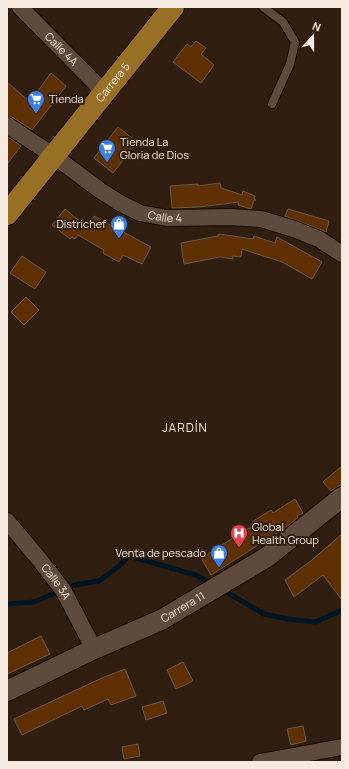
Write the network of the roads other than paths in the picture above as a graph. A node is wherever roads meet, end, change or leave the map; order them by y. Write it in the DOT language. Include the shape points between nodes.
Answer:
graph roads {
  1 [pos="20,7"];
  2 [pos="173,7"];
  3 [pos="263,7"];
  4 [pos="104,92"];
  5 [pos="272,104"];
  6 [pos="7,126"];
  7 [pos="54,156"];
  8 [pos="7,214"];
  9 [pos="342,254"];
  10 [pos="342,497"];
  11 [pos="7,521"];
  12 [pos="94,649"];
  13 [pos="7,691"];
  14 [pos="342,747"];
  15 [pos="260,762"];
  1 -- 4 [label="street, Calle 4A"];
  2 -- 4 [label="highway, Carrera 5"];
  3 -- 5 [label="lane" via="283,22 295,42 290,64"];
  4 -- 7 [label="highway, Carrera 5"];
  6 -- 7 [label="street, Calle 4"];
  7 -- 8 [label="highway, Carrera 5"];
  7 -- 9 [label="street, Calle 4" via="101,191 140,213 167,218 261,219 320,239"];
  10 -- 12 [label="street, Carrera 11" via="267,557 161,620"];
  11 -- 12 [label="street, Calle 3A" via="63,590"];
  12 -- 13 [label="street, Carrera 11"];
  14 -- 15 [label="street"];
}
